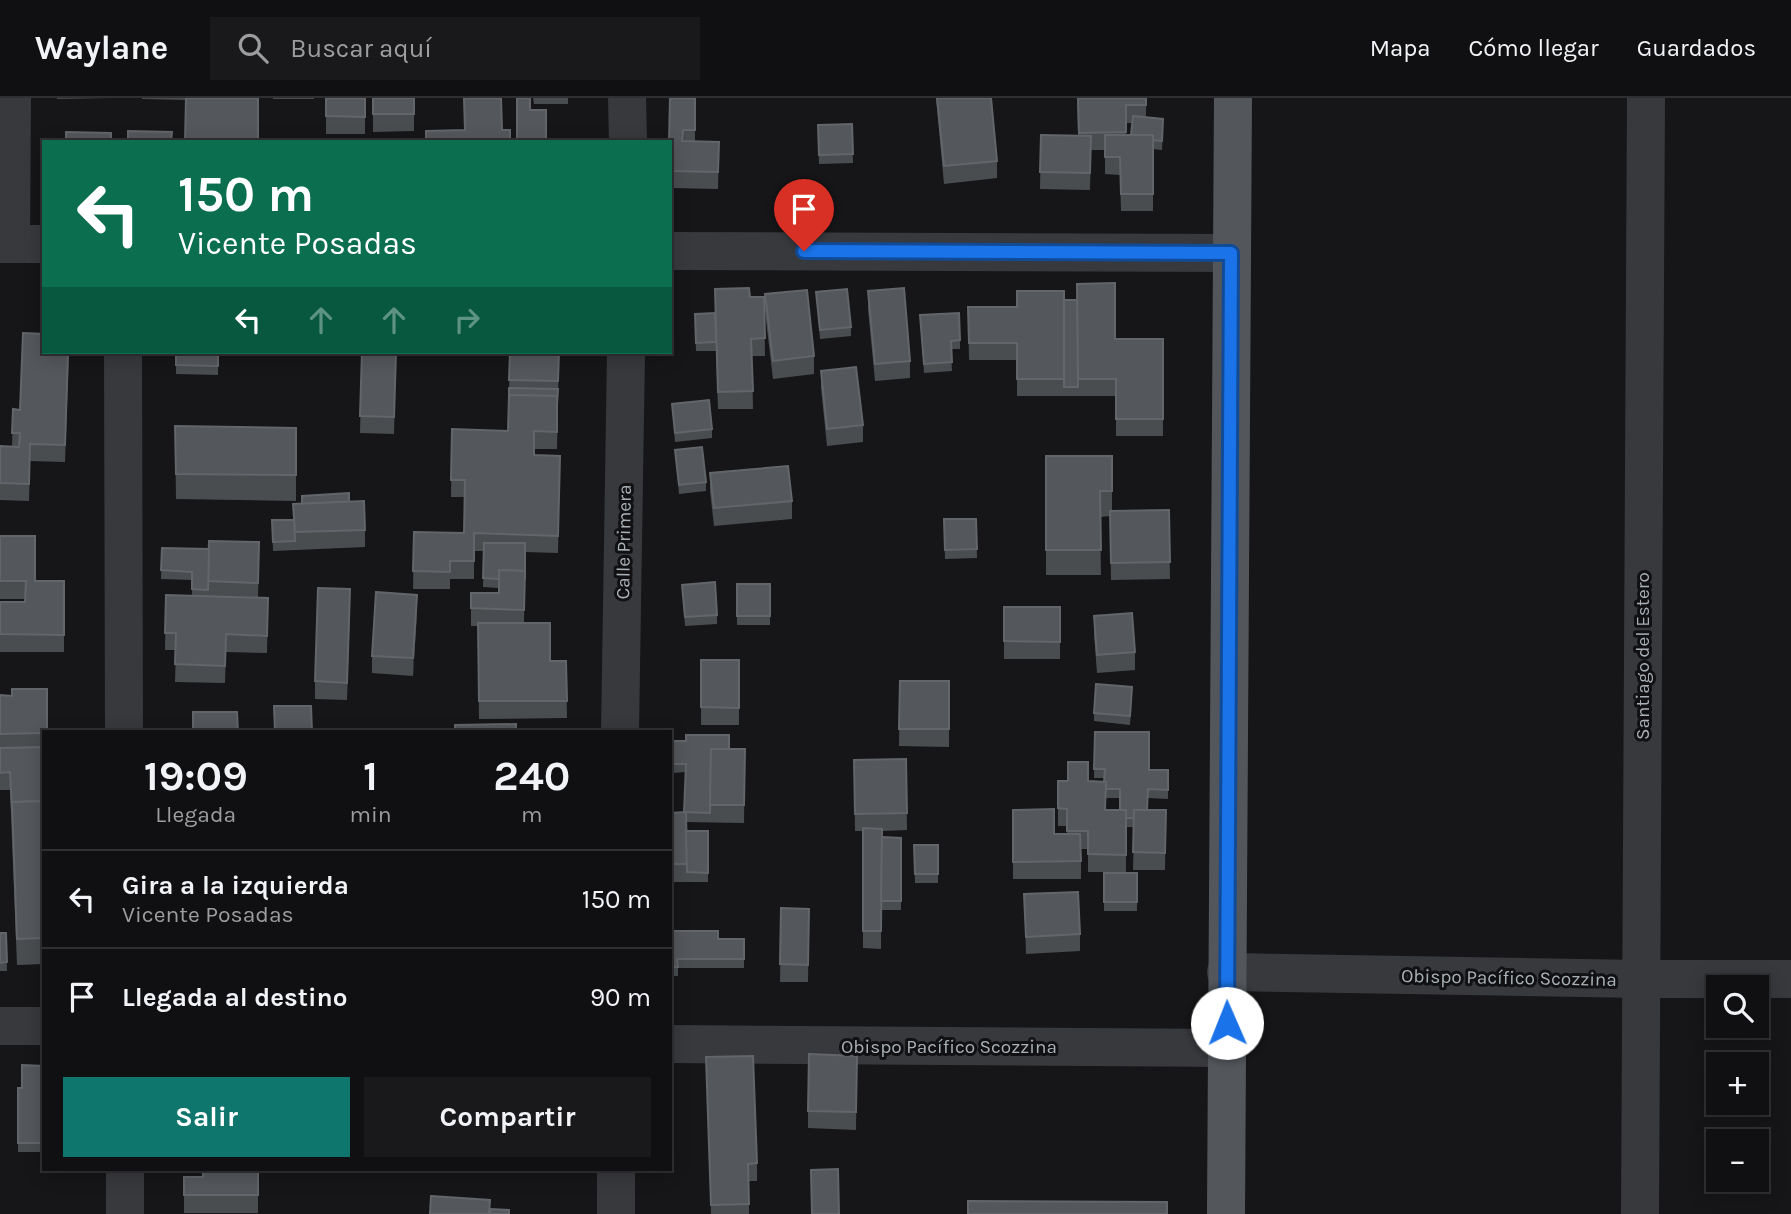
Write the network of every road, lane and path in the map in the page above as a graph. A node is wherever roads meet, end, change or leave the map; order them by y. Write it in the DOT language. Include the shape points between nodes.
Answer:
graph roads {
  1 [pos="12,98"];
  2 [pos="627,98"];
  3 [pos="1233,98"];
  4 [pos="1646,98"];
  5 [pos="628,140"];
  6 [pos="18,244"];
  7 [pos="672,251"];
  8 [pos="1231,253"];
  9 [pos="122,354"];
  10 [pos="626,354"];
  11 [pos="124,730"];
  12 [pos="621,730"];
  13 [pos="1226,972"];
  14 [pos="1640,979"];
  15 [pos="1791,979"];
  16 [pos="0,1026"];
  17 [pos="42,1026"];
  18 [pos="672,1044"];
  19 [pos="1228,1048"];
  20 [pos="125,1171"];
  21 [pos="616,1171"];
  22 [pos="125,1214"];
  23 [pos="616,1214"];
  24 [pos="1226,1214"];
  25 [pos="1640,1214"];
  1 -- 6 [label="street"];
  2 -- 5 [label="street"];
  3 -- 8 [label="main road"];
  4 -- 14 [label="street, Santiago del Estero"];
  7 -- 8 [label="street"];
  8 -- 13 [label="main road"];
  9 -- 11 [label="street"];
  10 -- 12 [label="street, Calle Primera"];
  13 -- 14 [label="street, Obispo Pacífico Scozzina"];
  13 -- 19 [label="main road"];
  14 -- 15 [label="street, Obispo Pacífico Scozzina"];
  14 -- 25 [label="street, Santiago del Estero"];
  16 -- 17 [label="street"];
  18 -- 19 [label="street, Obispo Pacífico Scozzina"];
  19 -- 24 [label="main road"];
  20 -- 22 [label="street"];
  21 -- 23 [label="street"];
}
